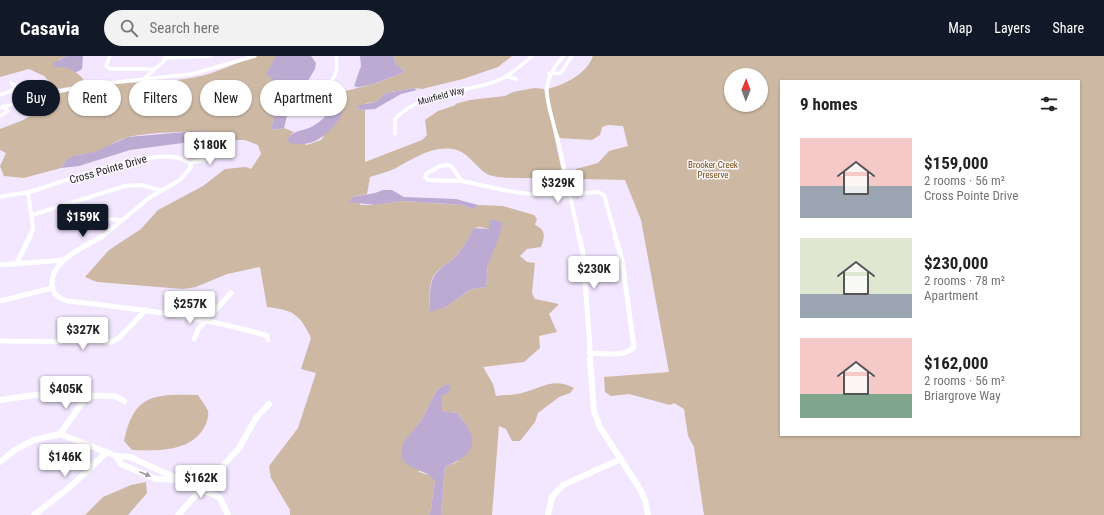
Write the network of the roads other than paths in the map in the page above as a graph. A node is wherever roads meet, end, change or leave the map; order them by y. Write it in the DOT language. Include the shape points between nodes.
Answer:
graph roads {
  1 [pos="110,56"];
  2 [pos="211,56"];
  3 [pos="255,56"];
  4 [pos="336,56"];
  5 [pos="532,56"];
  6 [pos="564,56"];
  7 [pos="572,56"];
  8 [pos="166,57"];
  9 [pos="154,69"];
  10 [pos="549,74"];
  11 [pos="506,76"];
  12 [pos="144,79"];
  13 [pos="516,79"];
  14 [pos="332,80"];
  15 [pos="11,84"];
  16 [pos="0,95"];
  17 [pos="1,107"];
  18 [pos="0,116"];
  19 [pos="395,134"];
  20 [pos="226,154"];
  21 [pos="190,162"];
  22 [pos="462,181"];
  23 [pos="160,190"];
  24 [pos="28,192"];
  25 [pos="569,194"];
  26 [pos="0,198"];
  27 [pos="32,215"];
  28 [pos="108,219"];
  29 [pos="122,220"];
  30 [pos="64,260"];
  31 [pos="14,264"];
  32 [pos="0,266"];
  33 [pos="52,288"];
  34 [pos="231,293"];
  35 [pos="0,301"];
  36 [pos="146,310"];
  37 [pos="205,321"];
  38 [pos="194,339"];
  39 [pos="268,340"];
  40 [pos="0,341"];
  41 [pos="589,353"];
  42 [pos="87,396"];
  43 [pos="0,400"];
  44 [pos="124,401"];
  45 [pos="269,404"];
  46 [pos="60,434"];
  47 [pos="106,452"];
  48 [pos="116,456"];
  49 [pos="621,459"];
  50 [pos="0,462"];
  51 [pos="179,480"];
  52 [pos="201,489"];
  53 [pos="34,515"];
  54 [pos="178,515"];
  55 [pos="228,515"];
  56 [pos="548,515"];
  57 [pos="648,515"];
  1 -- 9 [label="street" via="106,66 110,69"];
  2 -- 8 [label="street"];
  3 -- 12 [label="street" via="192,74"];
  4 -- 14 [label="street" via="337,68"];
  5 -- 11 [label="street, Muirfield Way"];
  6 -- 10 [label="street"];
  7 -- 10 [label="street" via="561,74"];
  8 -- 9 [label="street"];
  9 -- 12 [label="street"];
  10 -- 25 [label="street" via="546,90"];
  11 -- 13 [label="street"];
  11 -- 19 [label="street, Muirfield Way" via="494,82 408,106 395,119"];
  12 -- 17 [label="street" via="76,87"];
  15 -- 16 [label="street" via="18,88"];
  17 -- 18 [label="street" via="8,111"];
  20 -- 21 [label="street"];
  21 -- 23 [label="street" via="190,169 185,176"];
  21 -- 24 [label="street, Cross Pointe Drive" via="177,157 140,159"];
  22 -- 22 [label="street" via="428,180 425,175 440,166 448,165"];
  22 -- 25 [label="street" via="492,188"];
  23 -- 27 [label="street" via="141,185 126,186"];
  23 -- 29 [label="street"];
  24 -- 26 [label="street, Cross Pointe Drive"];
  24 -- 27 [label="street"];
  25 -- 41 [label="street" via="583,253"];
  25 -- 41 [label="street" via="604,194 622,260 634,347 631,351 623,353"];
  27 -- 31 [label="street" via="31,234"];
  28 -- 29 [label="street"];
  29 -- 30 [label="street" via="104,235"];
  30 -- 31 [label="street"];
  30 -- 33 [label="street" via="53,276"];
  31 -- 32 [label="street"];
  33 -- 35 [label="street"];
  33 -- 36 [label="street" via="59,298 68,301"];
  34 -- 37 [label="street"];
  36 -- 37 [label="street"];
  36 -- 40 [label="street" via="119,338 111,342"];
  37 -- 38 [label="street" via="195,333"];
  37 -- 39 [label="street" via="267,336"];
  41 -- 49 [label="street" via="595,417"];
  42 -- 43 [label="street" via="35,395"];
  42 -- 44 [label="street" via="115,396"];
  42 -- 46 [label="street"];
  45 -- 52 [label="street" via="259,412 239,448"];
  46 -- 47 [label="street"];
  46 -- 50 [label="street" via="34,440"];
  47 -- 48 [label="street"];
  47 -- 53 [label="street" via="74,483"];
  48 -- 51 [label="street" via="134,459"];
  48 -- 51 [label="street, one-way" via="122,464 161,480"];
  49 -- 56 [label="street" via="563,485 552,497"];
  49 -- 57 [label="street" via="645,500"];
  51 -- 52 [label="street"];
  52 -- 54 [label="street"];
  52 -- 55 [label="street" via="220,498"];
}
